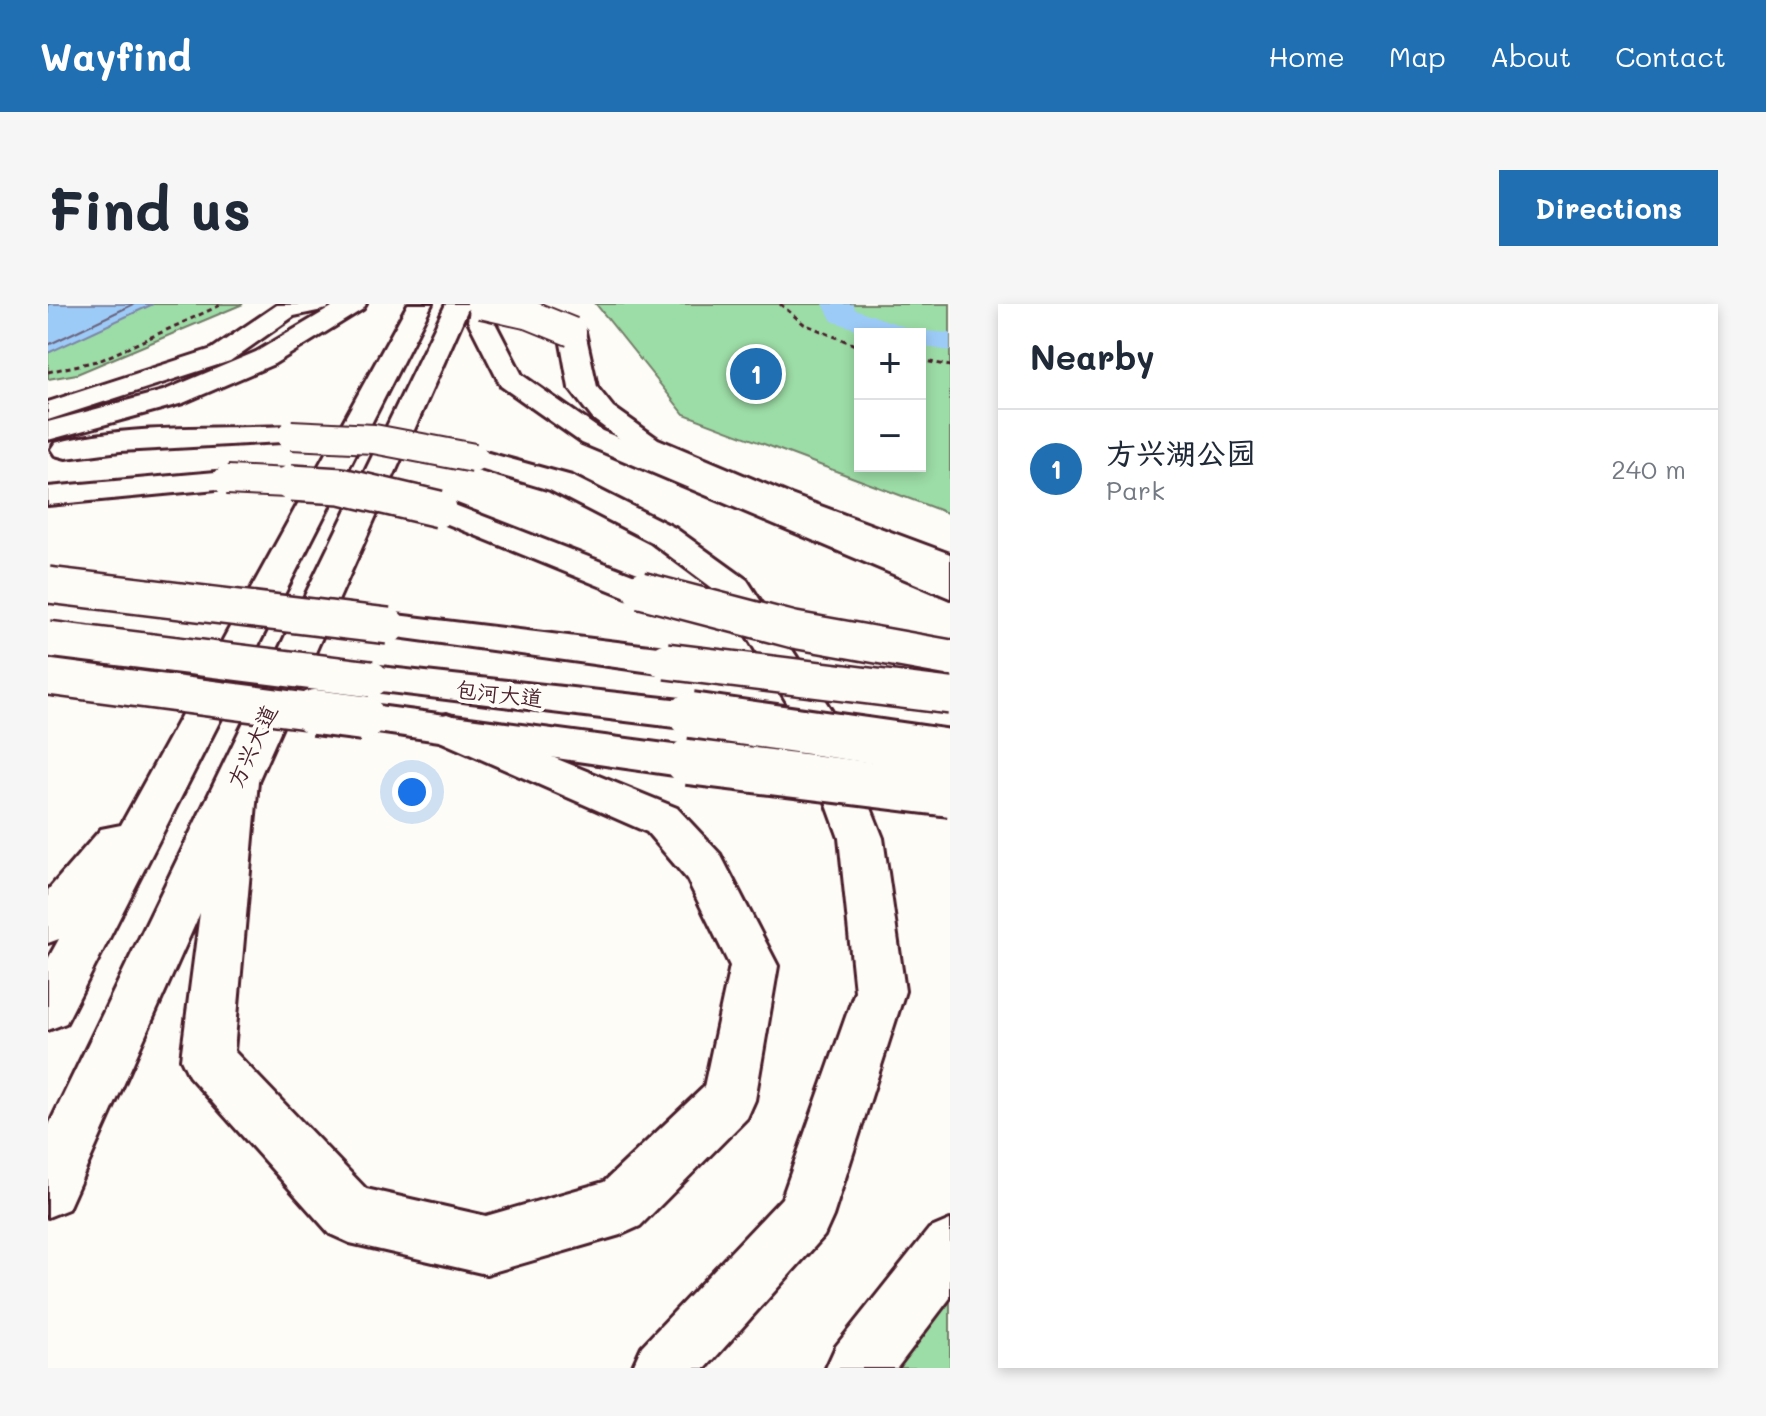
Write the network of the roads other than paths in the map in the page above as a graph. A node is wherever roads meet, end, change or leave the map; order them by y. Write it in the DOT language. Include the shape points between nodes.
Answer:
graph roads {
  1 [pos="318,304"];
  2 [pos="354,304"];
  3 [pos="420,304"];
  4 [pos="458,304"];
  5 [pos="482,304"];
  6 [pos="48,411"];
  7 [pos="48,431"];
  8 [pos="48,451"];
  9 [pos="48,496"];
  10 [pos="950,566"];
  11 [pos="48,585"];
  12 [pos="950,587"];
  13 [pos="48,639"];
  14 [pos="950,658"];
  15 [pos="50,678"];
  16 [pos="950,696"];
  17 [pos="447,728"];
  18 [pos="950,752"];
  19 [pos="175,772"];
  20 [pos="238,776"];
  21 [pos="950,794"];
  22 [pos="48,923"];
  23 [pos="48,1007"];
  24 [pos="48,1189"];
  25 [pos="950,1250"];
  26 [pos="664,1368"];
  27 [pos="858,1368"];
  1 -- 6 [label="main road" via="286,310 221,355"];
  2 -- 7 [label="main road" via="265,358 186,392"];
  3 -- 19 [label="main road"];
  4 -- 20 [label="main road, 方兴大道"];
  5 -- 10 [label="main road, bridge" via="572,332 583,388 603,413 647,445"];
  5 -- 12 [label="main road" via="481,321 511,380 592,437"];
  8 -- 26 [label="main road, bridge" via="120,442 291,435 374,439 474,458 561,483 663,535 735,588 813,713 861,838 880,991 804,1216"];
  9 -- 14 [label="main road, bridge" via="227,480 341,486 439,509 641,590 710,611"];
  11 -- 16 [label="main road, bridge"];
  13 -- 18 [label="main road, 包河大道, bridge" via="691,715"];
  15 -- 17 [label="main road, bridge"];
  17 -- 20 [label="main road" via="662,820 704,867 754,966 728,1100 620,1206 486,1245 350,1214 207,1059"];
  17 -- 21 [label="main road, bridge"];
  19 -- 22 [label="main road"];
  19 -- 23 [label="main road"];
  20 -- 24 [label="main road, 方兴大道"];
  25 -- 27 [label="main road"];
}
